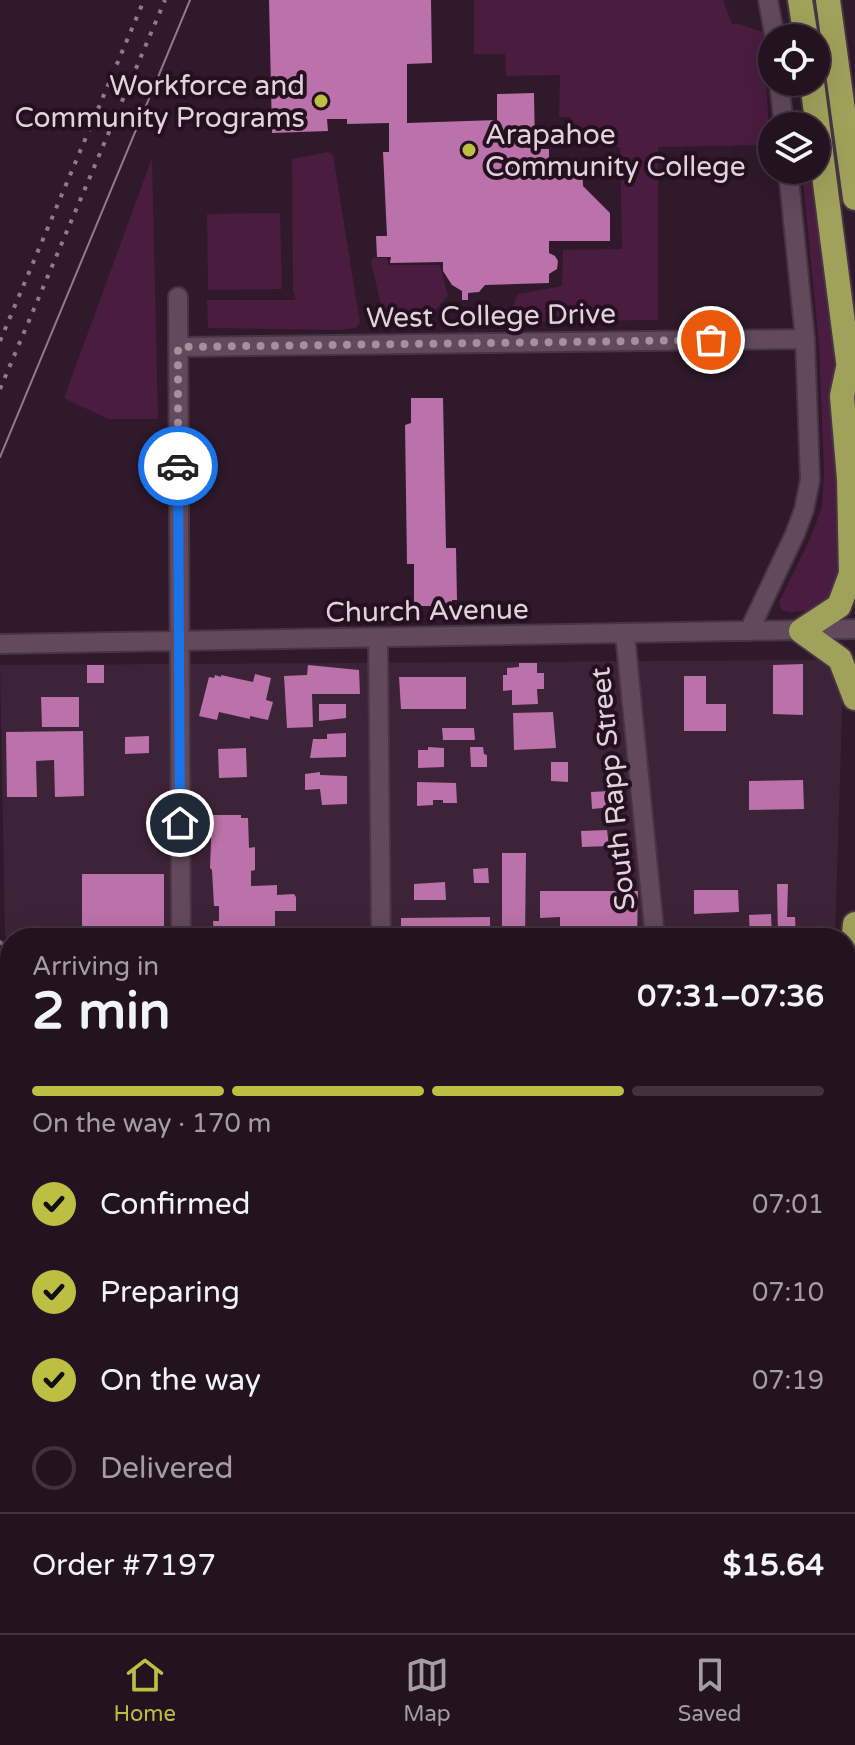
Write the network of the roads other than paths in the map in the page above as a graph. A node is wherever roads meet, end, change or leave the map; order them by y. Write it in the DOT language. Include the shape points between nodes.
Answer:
graph roads {
  1 [pos="768,0"];
  2 [pos="800,0"];
  3 [pos="828,0"];
  4 [pos="772,24"];
  5 [pos="804,24"];
  6 [pos="814,96"];
  7 [pos="789,184"];
  8 [pos="855,198"];
  9 [pos="178,297"];
  10 [pos="805,339"];
  11 [pos="178,347"];
  12 [pos="849,363"];
  13 [pos="855,428"];
  14 [pos="855,629"];
  15 [pos="749,631"];
  16 [pos="801,631"];
  17 [pos="625,634"];
  18 [pos="378,639"];
  19 [pos="178,643"];
  20 [pos="0,644"];
  21 [pos="855,698"];
  22 [pos="181,928"];
  23 [pos="381,928"];
  24 [pos="654,928"];
  1 -- 4 [label="street"];
  2 -- 5 [label="highway"];
  3 -- 8 [label="highway"];
  6 -- 12 [label="highway"];
  7 -- 10 [label="street"];
  9 -- 11 [label="street"];
  10 -- 11 [label="street, West College Drive"];
  10 -- 15 [label="street" via="810,480 795,534"];
  11 -- 19 [label="street"];
  12 -- 13 [label="highway"];
  12 -- 16 [label="highway" via="842,396 851,574 839,606"];
  14 -- 16 [label="street, Church Avenue"];
  15 -- 16 [label="street, Church Avenue"];
  15 -- 17 [label="street, Church Avenue"];
  16 -- 21 [label="highway" via="840,659"];
  17 -- 18 [label="street, Church Avenue"];
  17 -- 24 [label="street, South Rapp Street"];
  18 -- 19 [label="street, Church Avenue"];
  18 -- 23 [label="street"];
  19 -- 20 [label="street, Church Avenue"];
  19 -- 22 [label="street"];
}
